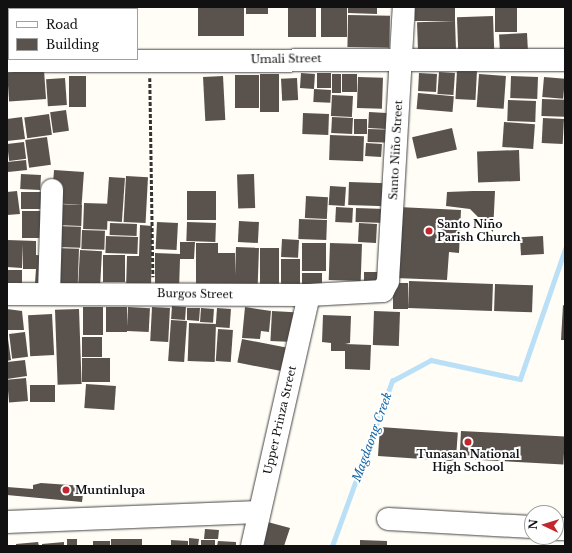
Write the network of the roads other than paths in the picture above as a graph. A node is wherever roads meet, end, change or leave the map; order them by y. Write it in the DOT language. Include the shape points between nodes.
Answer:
graph roads {
  1 [pos="404,7"];
  2 [pos="401,58"];
  3 [pos="565,60"];
  4 [pos="7,61"];
  5 [pos="52,190"];
  6 [pos="383,291"];
  7 [pos="49,293"];
  8 [pos="7,294"];
  9 [pos="309,295"];
  10 [pos="260,512"];
  11 [pos="388,519"];
  12 [pos="7,522"];
  13 [pos="524,527"];
  14 [pos="252,546"];
  1 -- 2 [label="street, Santo Niño Street"];
  2 -- 3 [label="street, Umali Street"];
  2 -- 4 [label="street, Umali Street"];
  2 -- 6 [label="street, Santo Niño Street" via="388,281"];
  5 -- 7 [label="street"];
  6 -- 9 [label="street, Burgos Street"];
  7 -- 8 [label="street, Burgos Street"];
  7 -- 9 [label="street, Burgos Street"];
  9 -- 10 [label="street, Upper Prinza Street"];
  10 -- 12 [label="street"];
  10 -- 14 [label="street, Upper Prinza Street"];
  11 -- 13 [label="street"];
}
